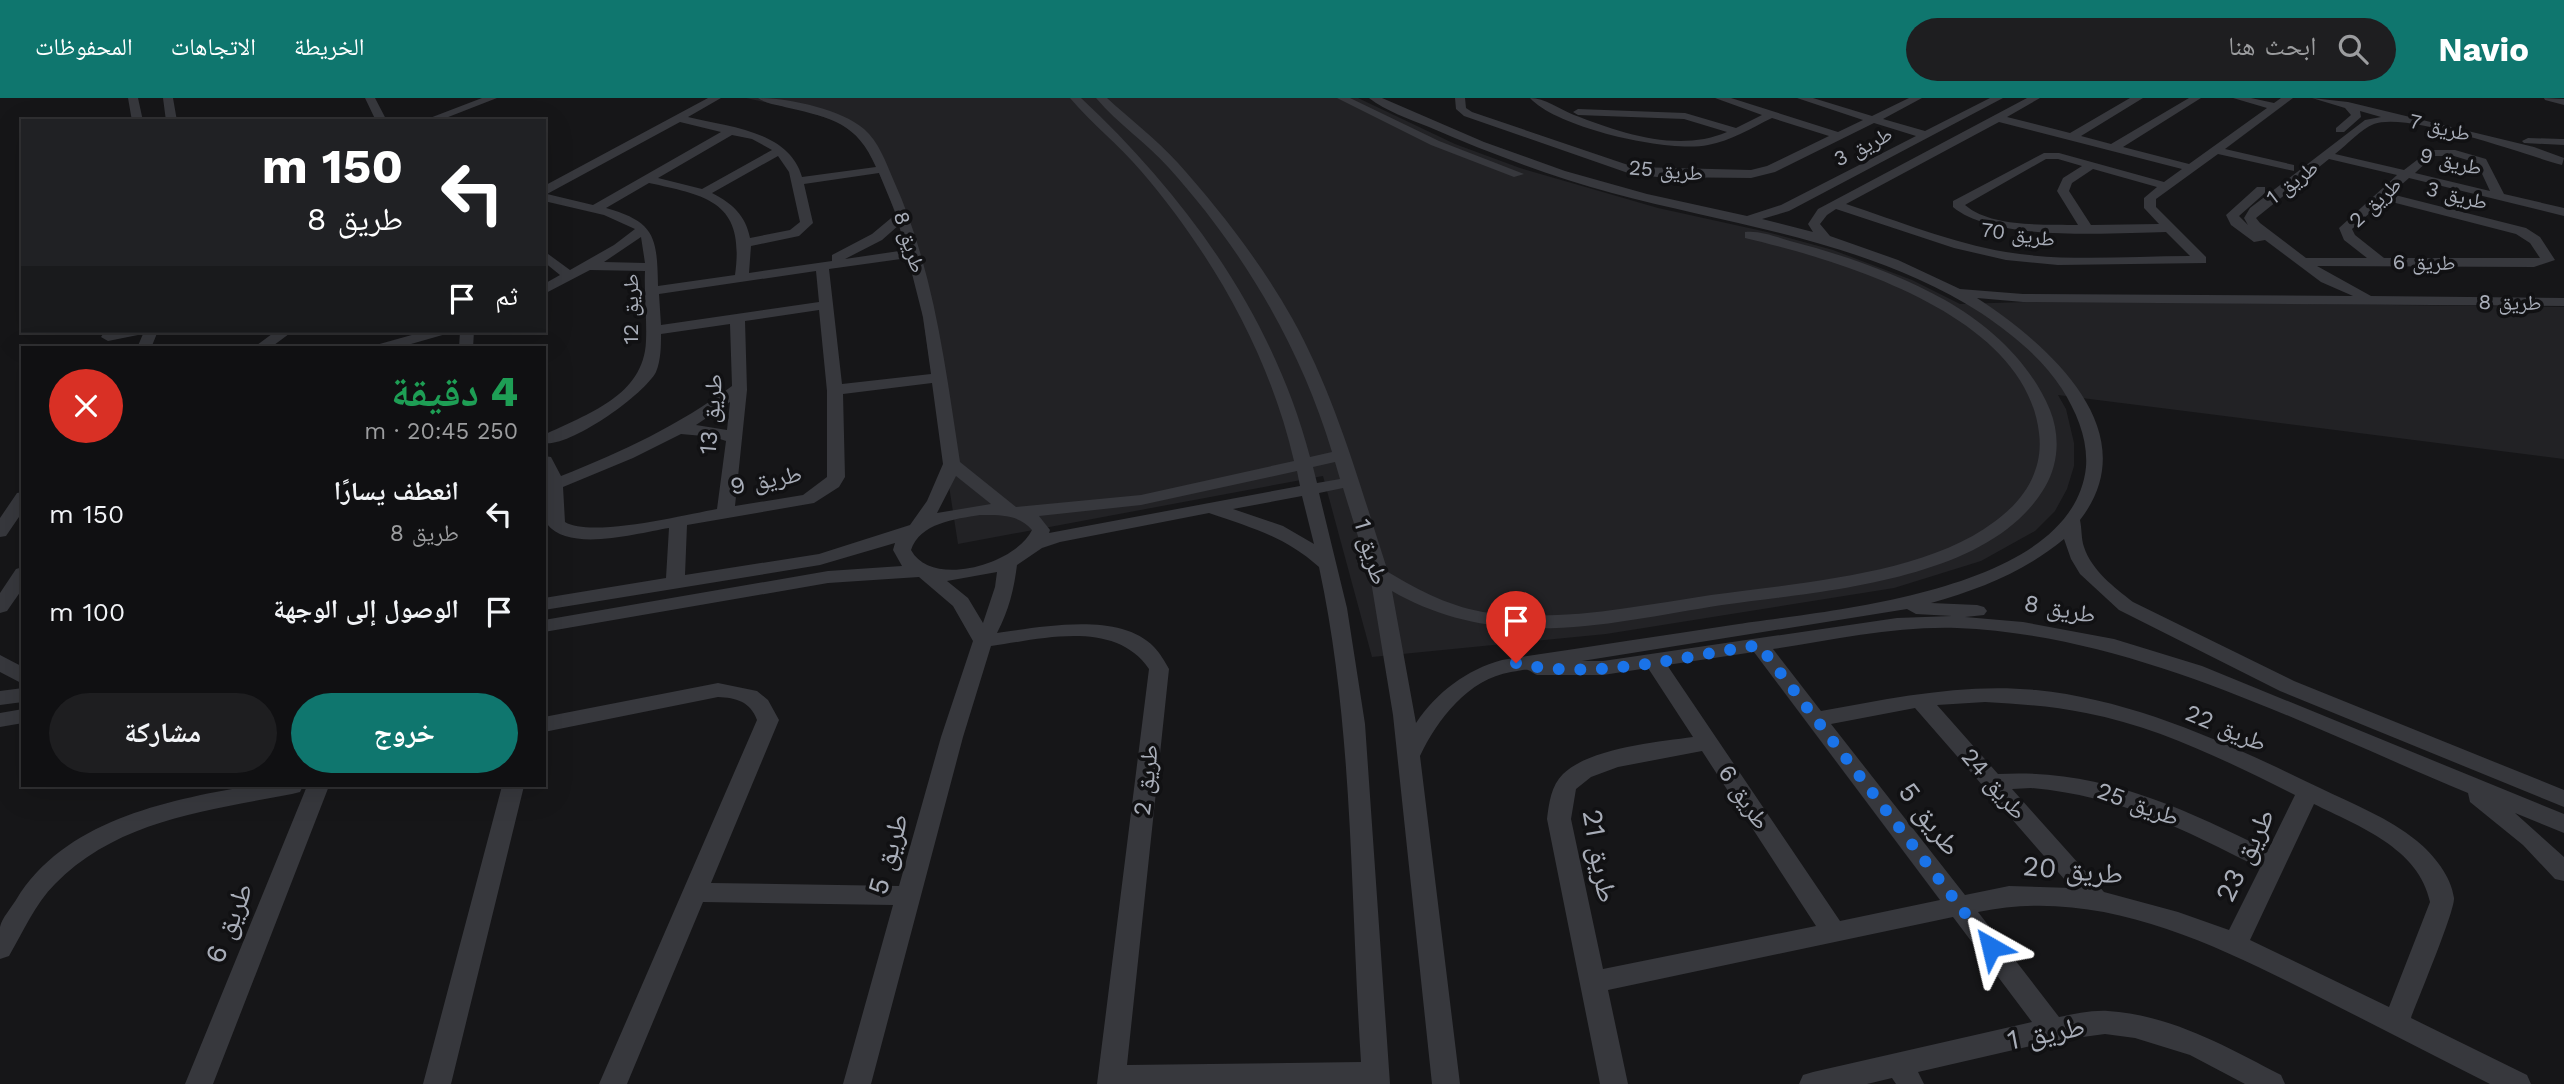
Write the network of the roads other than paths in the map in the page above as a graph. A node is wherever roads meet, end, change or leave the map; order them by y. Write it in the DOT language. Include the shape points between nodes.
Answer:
graph roads {
  1 [pos="133,98"];
  2 [pos="167,98"];
  3 [pos="370,98"];
  4 [pos="492,98"];
  5 [pos="695,98"];
  6 [pos="716,98"];
  7 [pos="763,98"];
  8 [pos="1075,98"];
  9 [pos="1101,98"];
  10 [pos="1342,98"];
  11 [pos="1374,98"];
  12 [pos="1460,98"];
  13 [pos="1535,98"];
  14 [pos="1720,98"];
  15 [pos="1802,98"];
  16 [pos="1820,98"];
  17 [pos="1998,98"];
  18 [pos="2035,98"];
  19 [pos="2138,98"];
  20 [pos="2196,98"];
  21 [pos="2238,98"];
  22 [pos="2288,98"];
  23 [pos="2317,98"];
  24 [pos="2332,98"];
  25 [pos="2549,98"];
  26 [pos="1909,99"];
  27 [pos="2564,102"];
  28 [pos="2347,105"];
  29 [pos="2276,107"];
  30 [pos="1555,111"];
  31 [pos="1772,114"];
  32 [pos="1876,117"];
  33 [pos="2398,117"];
  34 [pos="677,118"];
  35 [pos="1998,118"];
  36 [pos="138,119"];
  37 [pos="172,119"];
  38 [pos="381,119"];
  39 [pos="433,119"];
  40 [pos="732,130"];
  41 [pos="1735,131"];
  42 [pos="1929,134"];
  43 [pos="1839,136"];
  44 [pos="2072,137"];
  45 [pos="2563,141"];
  46 [pos="2113,148"];
  47 [pos="780,150"];
  48 [pos="2215,150"];
  49 [pos="2327,155"];
  50 [pos="2563,162"];
  51 [pos="2091,165"];
  52 [pos="2190,168"];
  53 [pos="2290,168"];
  54 [pos="884,169"];
  55 [pos="2406,174"];
  56 [pos="546,179"];
  57 [pos="647,179"];
  58 [pos="797,181"];
  59 [pos="1591,183"];
  60 [pos="2165,186"];
  61 [pos="546,190"];
  62 [pos="1575,191"];
  63 [pos="702,194"];
  64 [pos="2384,196"];
  65 [pos="2499,196"];
  66 [pos="546,198"];
  67 [pos="1835,205"];
  68 [pos="593,210"];
  69 [pos="2564,212"];
  70 [pos="903,215"];
  71 [pos="1743,220"];
  72 [pos="2086,228"];
  73 [pos="2166,228"];
  74 [pos="642,230"];
  75 [pos="1825,239"];
  76 [pos="744,243"];
  77 [pos="915,253"];
  78 [pos="546,257"];
  79 [pos="2379,261"];
  80 [pos="2545,261"];
  81 [pos="2303,262"];
  82 [pos="589,266"];
  83 [pos="818,266"];
  84 [pos="651,267"];
  85 [pos="570,277"];
  86 [pos="741,278"];
  87 [pos="546,289"];
  88 [pos="652,291"];
  89 [pos="1952,292"];
  90 [pos="2312,300"];
  91 [pos="2378,300"];
  92 [pos="2564,302"];
  93 [pos="826,305"];
  94 [pos="2564,311"];
  95 [pos="1990,313"];
  96 [pos="737,318"];
  97 [pos="652,331"];
  98 [pos="129,333"];
  99 [pos="283,333"];
  100 [pos="434,333"];
  101 [pos="107,339"];
  102 [pos="263,346"];
  103 [pos="388,346"];
  104 [pos="941,377"];
  105 [pos="738,389"];
  106 [pos="835,390"];
  107 [pos="681,429"];
  108 [pos="734,438"];
  109 [pos="547,439"];
  110 [pos="1341,455"];
  111 [pos="546,460"];
  112 [pos="546,463"];
  113 [pos="952,464"];
  114 [pos="1304,464"];
  115 [pos="1350,482"];
  116 [pos="555,484"];
  117 [pos="1310,490"];
  118 [pos="21,500"];
  119 [pos="1208,508"];
  120 [pos="1012,511"];
  121 [pos="725,513"];
  122 [pos="678,521"];
  123 [pos="2072,521"];
  124 [pos="916,529"];
  125 [pos="0,532"];
  126 [pos="1034,545"];
  127 [pos="1008,562"];
  128 [pos="1329,566"];
  129 [pos="923,572"];
  130 [pos="1379,575"];
  131 [pos="21,576"];
  132 [pos="675,584"];
  133 [pos="546,604"];
  134 [pos="0,607"];
  135 [pos="1888,607"];
  136 [pos="1561,623"];
  137 [pos="546,626"];
  138 [pos="983,641"];
  139 [pos="1759,645"];
  140 [pos="1579,654"];
  141 [pos="1654,661"];
  142 [pos="0,663"];
  143 [pos="1516,663"];
  144 [pos="21,676"];
  145 [pos="2287,686"];
  146 [pos="21,695"];
  147 [pos="0,698"];
  148 [pos="1921,701"];
  149 [pos="21,716"];
  150 [pos="1816,719"];
  151 [pos="0,720"];
  152 [pos="546,725"];
  153 [pos="1707,742"];
  154 [pos="1409,756"];
  155 [pos="2440,772"];
  156 [pos="1993,782"];
  157 [pos="287,787"];
  158 [pos="318,787"];
  159 [pos="513,787"];
  160 [pos="2308,793"];
  161 [pos="2564,799"];
  162 [pos="2564,824"];
  163 [pos="2274,864"];
  164 [pos="2564,872"];
  165 [pos="696,892"];
  166 [pos="907,895"];
  167 [pos="2095,898"];
  168 [pos="1959,906"];
  169 [pos="1834,933"];
  170 [pos="2235,944"];
  171 [pos="0,949"];
  172 [pos="1593,982"];
  173 [pos="2396,1023"];
  174 [pos="2053,1029"];
  175 [pos="1905,1074"];
  176 [pos="1375,1079"];
  177 [pos="1111,1081"];
  178 [pos="199,1084"];
  179 [pos="437,1084"];
  180 [pos="613,1084"];
  181 [pos="857,1084"];
  182 [pos="1446,1084"];
  183 [pos="1614,1084"];
  184 [pos="1813,1084"];
  185 [pos="2271,1084"];
  186 [pos="2517,1084"];
  1 -- 36 [label="street"];
  2 -- 37 [label="street"];
  3 -- 38 [label="street"];
  4 -- 39 [label="street"];
  5 -- 56 [label="street"];
  6 -- 34 [label="street"];
  7 -- 54 [label="street, طريق 8" via="828,114 851,125 873,147"];
  8 -- 114 [label="street, طريق 1" via="1149,170 1219,266 1252,323"];
  9 -- 110 [label="street, طريق 1" via="1192,185 1260,278 1313,377"];
  10 -- 62 [label="street" via="1451,149"];
  11 -- 59 [label="street" via="1481,146"];
  12 -- 43 [label="street, طريق 25" via="1461,109 1468,114 1593,158 1651,173 1759,173"];
  13 -- 30 [label="street"];
  14 -- 31 [label="street"];
  15 -- 32 [label="street"];
  16 -- 32 [label="street"];
  17 -- 42 [label="street, طريق 3"];
  18 -- 35 [label="street, طريق 3"];
  19 -- 44 [label="street"];
  20 -- 46 [label="street"];
  21 -- 29 [label="street"];
  22 -- 29 [label="street"];
  23 -- 28 [label="street, طريق 7"];
  24 -- 45 [label="street, طريق 7" via="2503,138"];
  25 -- 27 [label="street"];
  26 -- 32 [label="street"];
  28 -- 33 [label="street, طريق 7"];
  28 -- 53 [label="street, طريق 1" via="2356,118"];
  29 -- 48 [label="street"];
  30 -- 41 [label="street" via="1685,116"];
  30 -- 41 [label="street" via="1661,143 1709,142"];
  31 -- 41 [label="street"];
  31 -- 43 [label="street"];
  32 -- 42 [label="street"];
  32 -- 43 [label="street, طريق 25"];
  33 -- 49 [label="street, طريق 1" via="2369,122"];
  33 -- 50 [label="street, طريق 7" via="2530,149"];
  34 -- 40 [label="street"];
  34 -- 61 [label="street"];
  35 -- 44 [label="street"];
  35 -- 67 [label="street, طريق 3"];
  40 -- 47 [label="street"];
  40 -- 57 [label="street"];
  42 -- 71 [label="street, طريق 3" via="1785,208"];
  44 -- 46 [label="street"];
  45 -- 50 [label="street" via="2559,152"];
  46 -- 52 [label="street"];
  47 -- 58 [label="street" via="792,164"];
  47 -- 63 [label="street"];
  48 -- 52 [label="street"];
  48 -- 53 [label="street"];
  49 -- 55 [label="street, طريق 9"];
  49 -- 81 [label="street, طريق 1" via="2251,214 2255,226"];
  51 -- 60 [label="street"];
  51 -- 72 [label="street" via="2067,181 2063,191"];
  51 -- 72 [label="street" via="2059,156 2040,157 1957,204 1968,214 2005,223"];
  52 -- 60 [label="street"];
  53 -- 90 [label="street, طريق 1" via="2232,215 2308,277 2316,289"];
  54 -- 58 [label="street"];
  54 -- 70 [label="street, طريق 8"];
  55 -- 64 [label="street, طريق 2"];
  55 -- 65 [label="street, طريق 9"];
  55 -- 65 [label="street, طريق 2" via="2430,153 2445,151 2482,161"];
  57 -- 63 [label="street"];
  57 -- 68 [label="street"];
  58 -- 76 [label="street" via="807,223 794,233"];
  59 -- 62 [label="street"];
  59 -- 71 [label="street"];
  60 -- 73 [label="street" via="2149,202"];
  62 -- 136 [label="street" via="1830,255 1915,290 1969,323 2013,360 2044,408 2050,432 2049,457 2041,481 2025,504 2001,526 1941,556 1862,578"];
  63 -- 76 [label="street" via="735,215"];
  64 -- 79 [label="street, طريق 2" via="2345,232"];
  64 -- 80 [label="street, طريق 3" via="2521,231 2540,246 2548,257"];
  65 -- 69 [label="street, طريق 9"];
  66 -- 68 [label="street"];
  67 -- 73 [label="street, طريق 70" via="1959,245 2018,257 2201,260"];
  67 -- 75 [label="street, طريق 3" via="1815,220"];
  68 -- 74 [label="street" via="620,217"];
  70 -- 77 [label="street, طريق 8"];
  70 -- 83 [label="street" via="868,242"];
  71 -- 75 [label="street"];
  72 -- 73 [label="street"];
  74 -- 82 [label="street"];
  74 -- 84 [label="street, طريق 12" via="650,243"];
  75 -- 89 [label="street"];
  76 -- 86 [label="street"];
  77 -- 83 [label="street"];
  77 -- 104 [label="street, طريق 8"];
  78 -- 85 [label="street"];
  79 -- 80 [label="street, طريق 6"];
  79 -- 81 [label="street, طريق 6"];
  81 -- 91 [label="street, طريق 1" via="2336,285"];
  82 -- 84 [label="street"];
  82 -- 85 [label="street"];
  83 -- 86 [label="street"];
  83 -- 93 [label="street, طريق 9"];
  84 -- 88 [label="street, طريق 12"];
  85 -- 87 [label="street"];
  86 -- 88 [label="street"];
  88 -- 97 [label="street, طريق 12"];
  89 -- 90 [label="street, طريق 8" via="2023,298"];
  89 -- 95 [label="street"];
  90 -- 91 [label="street, طريق 8"];
  91 -- 92 [label="street, طريق 8"];
  93 -- 96 [label="street"];
  93 -- 106 [label="street, طريق 9"];
  94 -- 95 [label="street, طريق 8" via="2021,306"];
  95 -- 123 [label="street" via="2058,370 2091,431 2093,477"];
  96 -- 97 [label="street"];
  96 -- 105 [label="street, طريق 13"];
  97 -- 109 [label="street, طريق 12" via="650,368 642,382 610,407"];
  98 -- 101 [label="street"];
  99 -- 102 [label="street"];
  100 -- 103 [label="street"];
  104 -- 106 [label="street"];
  104 -- 113 [label="street, طريق 8"];
  105 -- 107 [label="street"];
  105 -- 108 [label="street, طريق 13"];
  106 -- 121 [label="street, طريق 9" via="833,483 808,499"];
  107 -- 108 [label="street"];
  107 -- 116 [label="street"];
  108 -- 121 [label="street, طريق 13"];
  109 -- 111 [label="street" via="561,446"];
  110 -- 114 [label="street"];
  110 -- 115 [label="street, طريق 1"];
  112 -- 116 [label="street, طريق 9"];
  113 -- 120 [label="street"];
  113 -- 124 [label="street" via="936,502"];
  114 -- 117 [label="street, طريق 1"];
  114 -- 120 [label="street" via="1139,502"];
  115 -- 117 [label="street"];
  115 -- 130 [label="street, طريق 1"];
  116 -- 122 [label="street, طريق 9" via="554,518 570,532 593,534"];
  117 -- 119 [label="street"];
  117 -- 128 [label="street, طريق 1"];
  118 -- 125 [label="street"];
  119 -- 126 [label="street" via="1090,529"];
  119 -- 128 [label="street" via="1277,529"];
  120 -- 124 [label="street" via="962,513"];
  120 -- 126 [label="street" via="1038,523 1040,537"];
  121 -- 122 [label="street, طريق 9"];
  122 -- 132 [label="street"];
  123 -- 135 [label="street" via="2049,543 1981,581"];
  123 -- 145 [label="street" via="2075,552 2103,588 2150,619"];
  124 -- 129 [label="street" via="902,550 904,559"];
  124 -- 132 [label="street" via="820,559"];
  126 -- 127 [label="street"];
  127 -- 129 [label="street" via="968,573"];
  127 -- 138 [label="street, طريق 5" via="997,614"];
  128 -- 176 [label="street, طريق 1" via="1354,727"];
  129 -- 137 [label="street" via="828,577"];
  129 -- 138 [label="street" via="961,602"];
  130 -- 136 [label="street" via="1404,592 1468,617 1505,623"];
  130 -- 154 [label="street, طريق 1"];
  131 -- 134 [label="street"];
  132 -- 133 [label="street"];
  135 -- 140 [label="street"];
  135 -- 145 [label="street" via="2006,613 2068,623"];
  136 -- 140 [label="street"];
  138 -- 166 [label="street, طريق 5"];
  138 -- 177 [label="street, طريق 2" via="1094,630 1140,643 1153,654 1159,669"];
  139 -- 141 [label="street, طريق 8"];
  139 -- 150 [label="street, طريق 5"];
  139 -- 155 [label="street, طريق 8" via="1926,622 2057,633 2216,679"];
  140 -- 143 [label="street"];
  141 -- 143 [label="street, طريق 8" via="1569,670"];
  141 -- 153 [label="street, طريق 6"];
  142 -- 144 [label="street"];
  143 -- 154 [label="street" via="1457,688 1417,737"];
  145 -- 161 [label="street"];
  146 -- 147 [label="street"];
  148 -- 150 [label="street, طريق 22"];
  148 -- 156 [label="street, طريق 24"];
  148 -- 160 [label="street, طريق 22" via="1987,694 2089,708 2181,736"];
  149 -- 151 [label="street"];
  150 -- 168 [label="street, طريق 5"];
  152 -- 165 [label="street" via="718,690 738,691 765,707 768,720 763,737"];
  153 -- 169 [label="street, طريق 6"];
  153 -- 172 [label="street, طريق 21" via="1595,765 1564,789 1559,819"];
  154 -- 182 [label="street, طريق 1"];
  155 -- 162 [label="street, طريق 8"];
  155 -- 164 [label="street" via="2505,816"];
  156 -- 163 [label="street, طريق 25" via="2055,780 2106,790 2159,809"];
  156 -- 167 [label="street, طريق 24"];
  157 -- 171 [label="street" via="163,811 98,837 44,879"];
  158 -- 178 [label="street, طريق 6"];
  159 -- 179 [label="street"];
  160 -- 163 [label="street, طريق 23"];
  160 -- 173 [label="street, طريق 22" via="2395,837 2430,869 2441,891 2442,902"];
  163 -- 170 [label="street, طريق 23"];
  165 -- 166 [label="street"];
  165 -- 180 [label="street"];
  166 -- 181 [label="street, طريق 5"];
  167 -- 168 [label="street, طريق 20" via="2022,895"];
  167 -- 170 [label="street, طريق 20" via="2170,917"];
  168 -- 169 [label="street, طريق 20"];
  168 -- 174 [label="street, طريق 5"];
  169 -- 172 [label="street, طريق 20"];
  170 -- 173 [label="street, طريق 20"];
  172 -- 183 [label="street, طريق 21"];
  173 -- 186 [label="street, طريق 20"];
  174 -- 175 [label="street, طريق 1"];
  174 -- 185 [label="street, طريق 1" via="2105,1022 2155,1031 2211,1051"];
  175 -- 184 [label="street, طريق 1"];
  176 -- 177 [label="street"];
}
